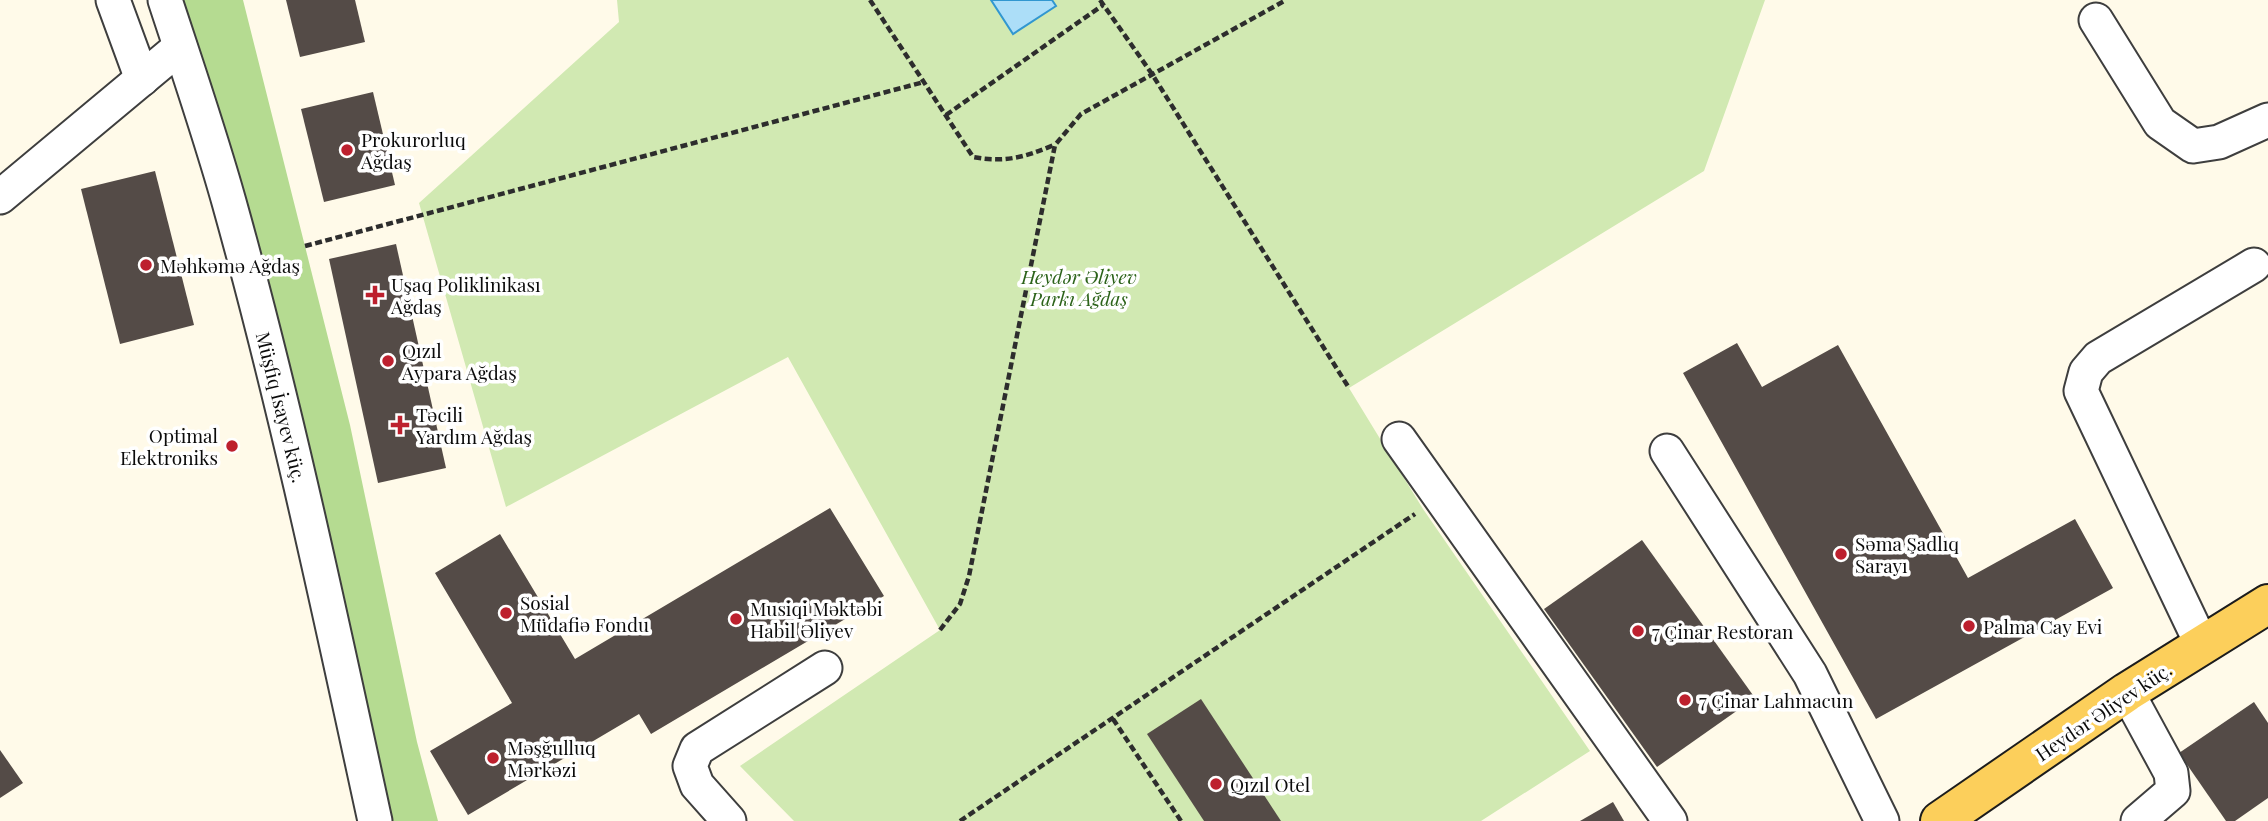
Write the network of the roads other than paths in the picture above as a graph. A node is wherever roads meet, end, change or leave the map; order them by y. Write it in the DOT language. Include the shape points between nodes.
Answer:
graph roads {
  1 [pos="113,0"];
  2 [pos="165,0"];
  3 [pos="2096,20"];
  4 [pos="180,47"];
  5 [pos="142,79"];
  6 [pos="2268,120"];
  7 [pos="0,197"];
  8 [pos="2254,265"];
  9 [pos="1399,439"];
  10 [pos="1667,451"];
  11 [pos="2264,616"];
  12 [pos="2202,645"];
  13 [pos="825,668"];
  14 [pos="2127,692"];
  15 [pos="375,821"];
  16 [pos="729,821"];
  17 [pos="1670,821"];
  18 [pos="1882,821"];
  19 [pos="1940,821"];
  20 [pos="2138,821"];
  1 -- 5 [label="street"];
  2 -- 4 [label="street, Müşfiq İsayev küç."];
  3 -- 6 [label="street" via="2160,122 2193,146 2219,142"];
  4 -- 5 [label="street"];
  4 -- 15 [label="street, Müşfiq İsayev küç." via="229,199 268,348"];
  5 -- 7 [label="street"];
  8 -- 12 [label="street" via="2098,358 2086,372 2081,391"];
  9 -- 17 [label="street"];
  10 -- 18 [label="street" via="1810,674"];
  11 -- 12 [label="main road, Heydər Əliyev küç."];
  12 -- 14 [label="main road, Heydər Əliyev küç."];
  13 -- 16 [label="street" via="697,749 690,766 697,785"];
  14 -- 19 [label="main road, Heydər Əliyev küç."];
  14 -- 20 [label="street" via="2171,774 2173,791"];
}
